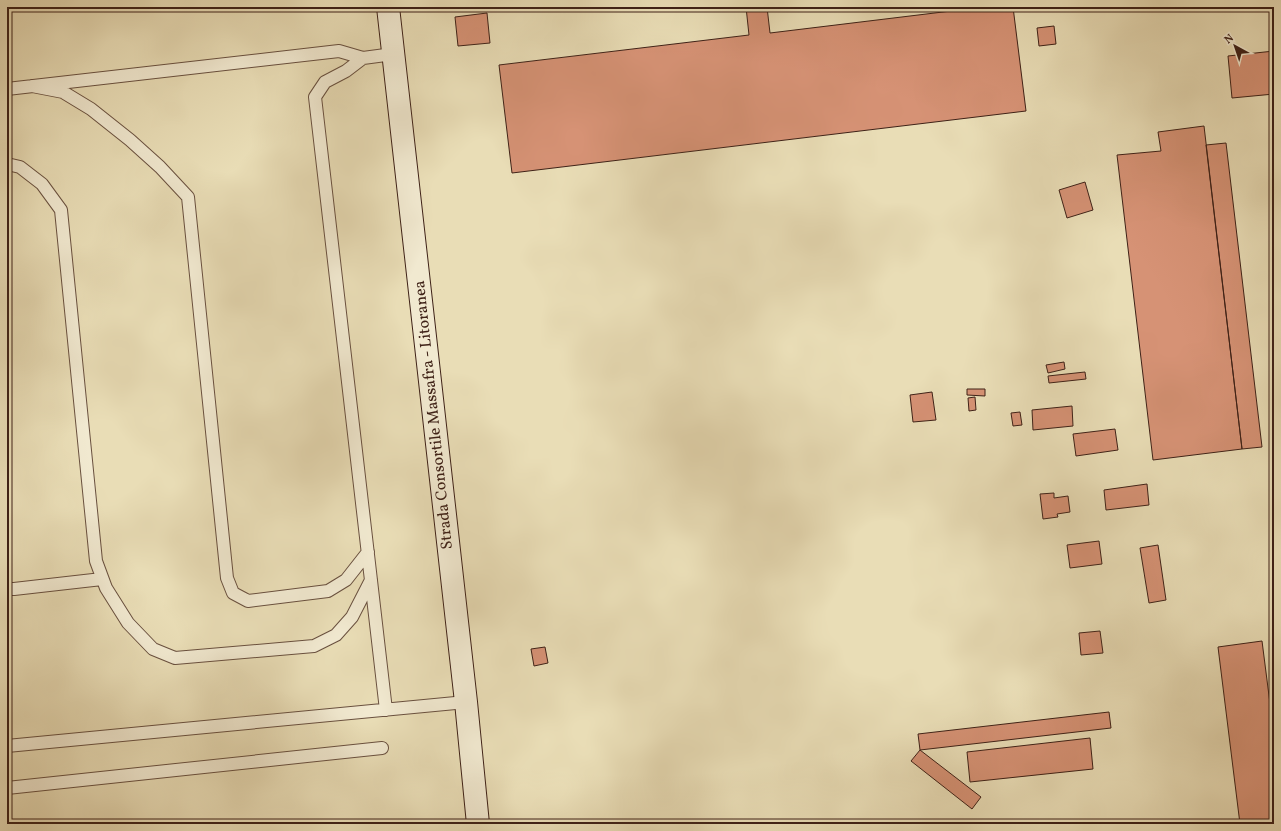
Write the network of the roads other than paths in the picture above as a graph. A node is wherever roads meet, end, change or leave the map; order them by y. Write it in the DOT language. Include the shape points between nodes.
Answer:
graph roads {
  1 [pos="388,7"];
  2 [pos="393,54"];
  3 [pos="363,58"];
  4 [pos="32,86"];
  5 [pos="7,89"];
  6 [pos="7,164"];
  7 [pos="368,552"];
  8 [pos="102,578"];
  9 [pos="371,580"];
  10 [pos="7,589"];
  11 [pos="466,702"];
  12 [pos="386,710"];
  13 [pos="7,746"];
  14 [pos="382,748"];
  15 [pos="7,788"];
  16 [pos="478,824"];
  1 -- 2 [label="street, Strada Consortile Massafra - Litoranea"];
  2 -- 3 [label="lane"];
  2 -- 11 [label="street, Strada Consortile Massafra - Litoranea"];
  3 -- 4 [label="lane" via="339,51"];
  3 -- 7 [label="lane" via="325,82 315,97"];
  4 -- 5 [label="lane"];
  4 -- 7 [label="lane" via="63,92 91,109 160,167 188,197 227,578 232,593 248,601 328,591 346,580"];
  6 -- 8 [label="lane" via="20,167 42,184 61,210 96,561"];
  7 -- 9 [label="lane"];
  8 -- 9 [label="lane" via="128,623 153,649 175,658 314,646 336,635 352,617"];
  8 -- 10 [label="lane"];
  9 -- 12 [label="lane"];
  11 -- 12 [label="lane"];
  11 -- 16 [label="street, Strada Consortile Massafra - Litoranea"];
  12 -- 13 [label="lane"];
  14 -- 15 [label="lane"];
}
